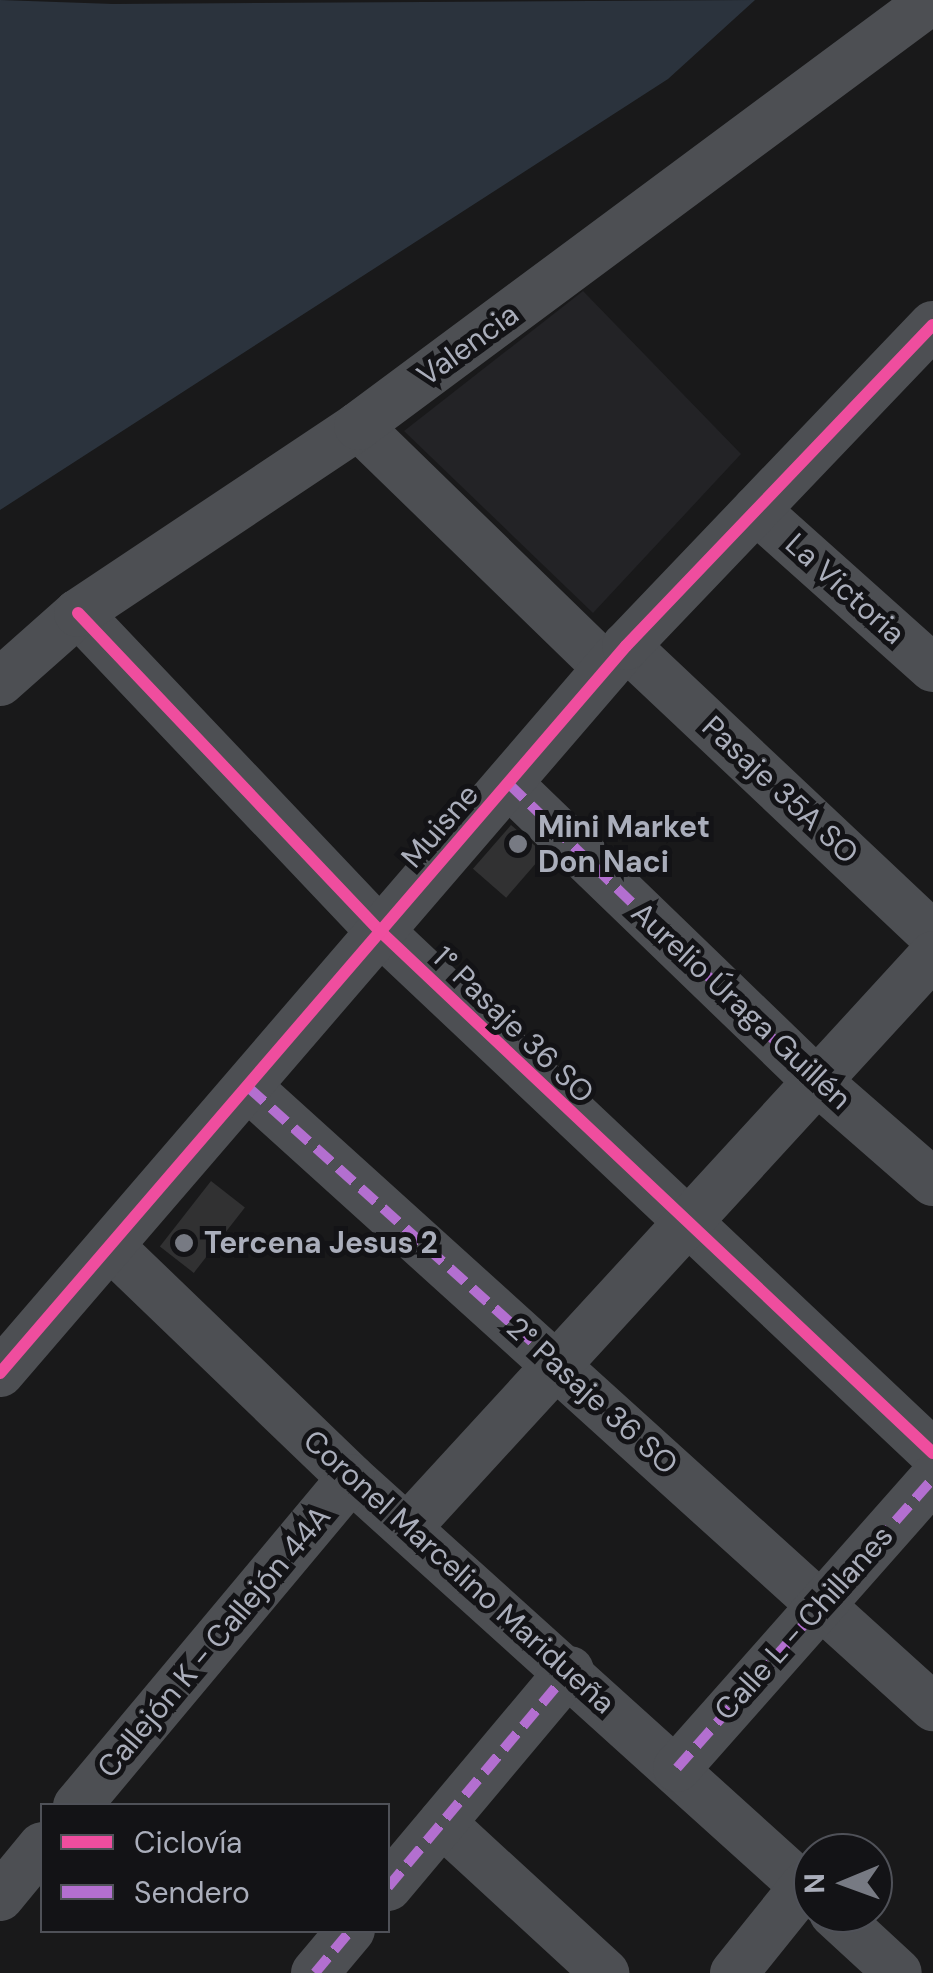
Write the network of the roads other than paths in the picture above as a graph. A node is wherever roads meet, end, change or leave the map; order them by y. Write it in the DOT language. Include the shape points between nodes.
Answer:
graph roads {
  1 [pos="932,0"];
  2 [pos="925,348"];
  3 [pos="358,426"];
  4 [pos="756,510"];
  5 [pos="78,612"];
  6 [pos="616,657"];
  7 [pos="933,668"];
  8 [pos="0,682"];
  9 [pos="509,784"];
  10 [pos="381,932"];
  11 [pos="933,935"];
  12 [pos="933,955"];
  13 [pos="816,1080"];
  14 [pos="249,1088"];
  15 [pos="933,1182"];
  16 [pos="685,1226"];
  17 [pos="110,1246"];
  18 [pos="559,1366"];
  19 [pos="0,1373"];
  20 [pos="933,1453"];
  21 [pos="351,1478"];
  22 [pos="933,1480"];
  23 [pos="408,1528"];
  24 [pos="821,1602"];
  25 [pos="570,1670"];
  26 [pos="933,1707"];
  27 [pos="676,1768"];
  28 [pos="80,1803"];
  29 [pos="442,1823"];
  30 [pos="40,1848"];
  31 [pos="793,1877"];
  32 [pos="390,1885"];
  33 [pos="0,1897"];
  34 [pos="793,1919"];
  35 [pos="349,1933"];
  36 [pos="854,1933"];
  37 [pos="321,1971"];
  38 [pos="605,1973"];
  39 [pos="734,1973"];
  40 [pos="898,1973"];
  1 -- 3 [label="street, Valencia"];
  2 -- 4 [label="street, Muisne"];
  3 -- 5 [label="street, Valencia"];
  3 -- 6 [label="street, Pasaje 35A SO"];
  4 -- 6 [label="street, Muisne"];
  4 -- 7 [label="street, La Victoria"];
  5 -- 8 [label="street, Valencia"];
  5 -- 10 [label="street, 1° Pasaje 36 SO"];
  6 -- 9 [label="street, Muisne"];
  6 -- 11 [label="street, Pasaje 35A SO"];
  9 -- 10 [label="street, Muisne"];
  9 -- 13 [label="street, Aurelio Úraga Guillén"];
  10 -- 14 [label="street, Muisne"];
  10 -- 16 [label="street, 1° Pasaje 36 SO"];
  12 -- 13 [label="street"];
  13 -- 15 [label="street, Aurelio Úraga Guillén"];
  13 -- 16 [label="street"];
  14 -- 17 [label="street, Muisne"];
  14 -- 18 [label="street, 2° Pasaje 36 SO"];
  16 -- 18 [label="street"];
  16 -- 20 [label="street, 1° Pasaje 36 SO"];
  17 -- 19 [label="street, Muisne"];
  17 -- 21 [label="street, Coronel Marcelino Maridueña"];
  18 -- 23 [label="street"];
  18 -- 24 [label="street, 2° Pasaje 36 SO"];
  21 -- 23 [label="street, Coronel Marcelino Maridueña"];
  21 -- 28 [label="street, Callejón K - Callejón 44A"];
  22 -- 24 [label="street, Calle L - Chillanes"];
  23 -- 25 [label="street, Coronel Marcelino Maridueña"];
  24 -- 26 [label="street, 2° Pasaje 36 SO"];
  24 -- 27 [label="street, Calle L - Chillanes"];
  25 -- 27 [label="street, Coronel Marcelino Maridueña"];
  25 -- 29 [label="street"];
  27 -- 31 [label="street, Coronel Marcelino Maridueña"];
  29 -- 32 [label="street"];
  29 -- 38 [label="street"];
  30 -- 33 [label="street"];
  34 -- 39 [label="street"];
  35 -- 37 [label="street"];
  36 -- 40 [label="street, Coronel Marcelino Maridueña"];
}
